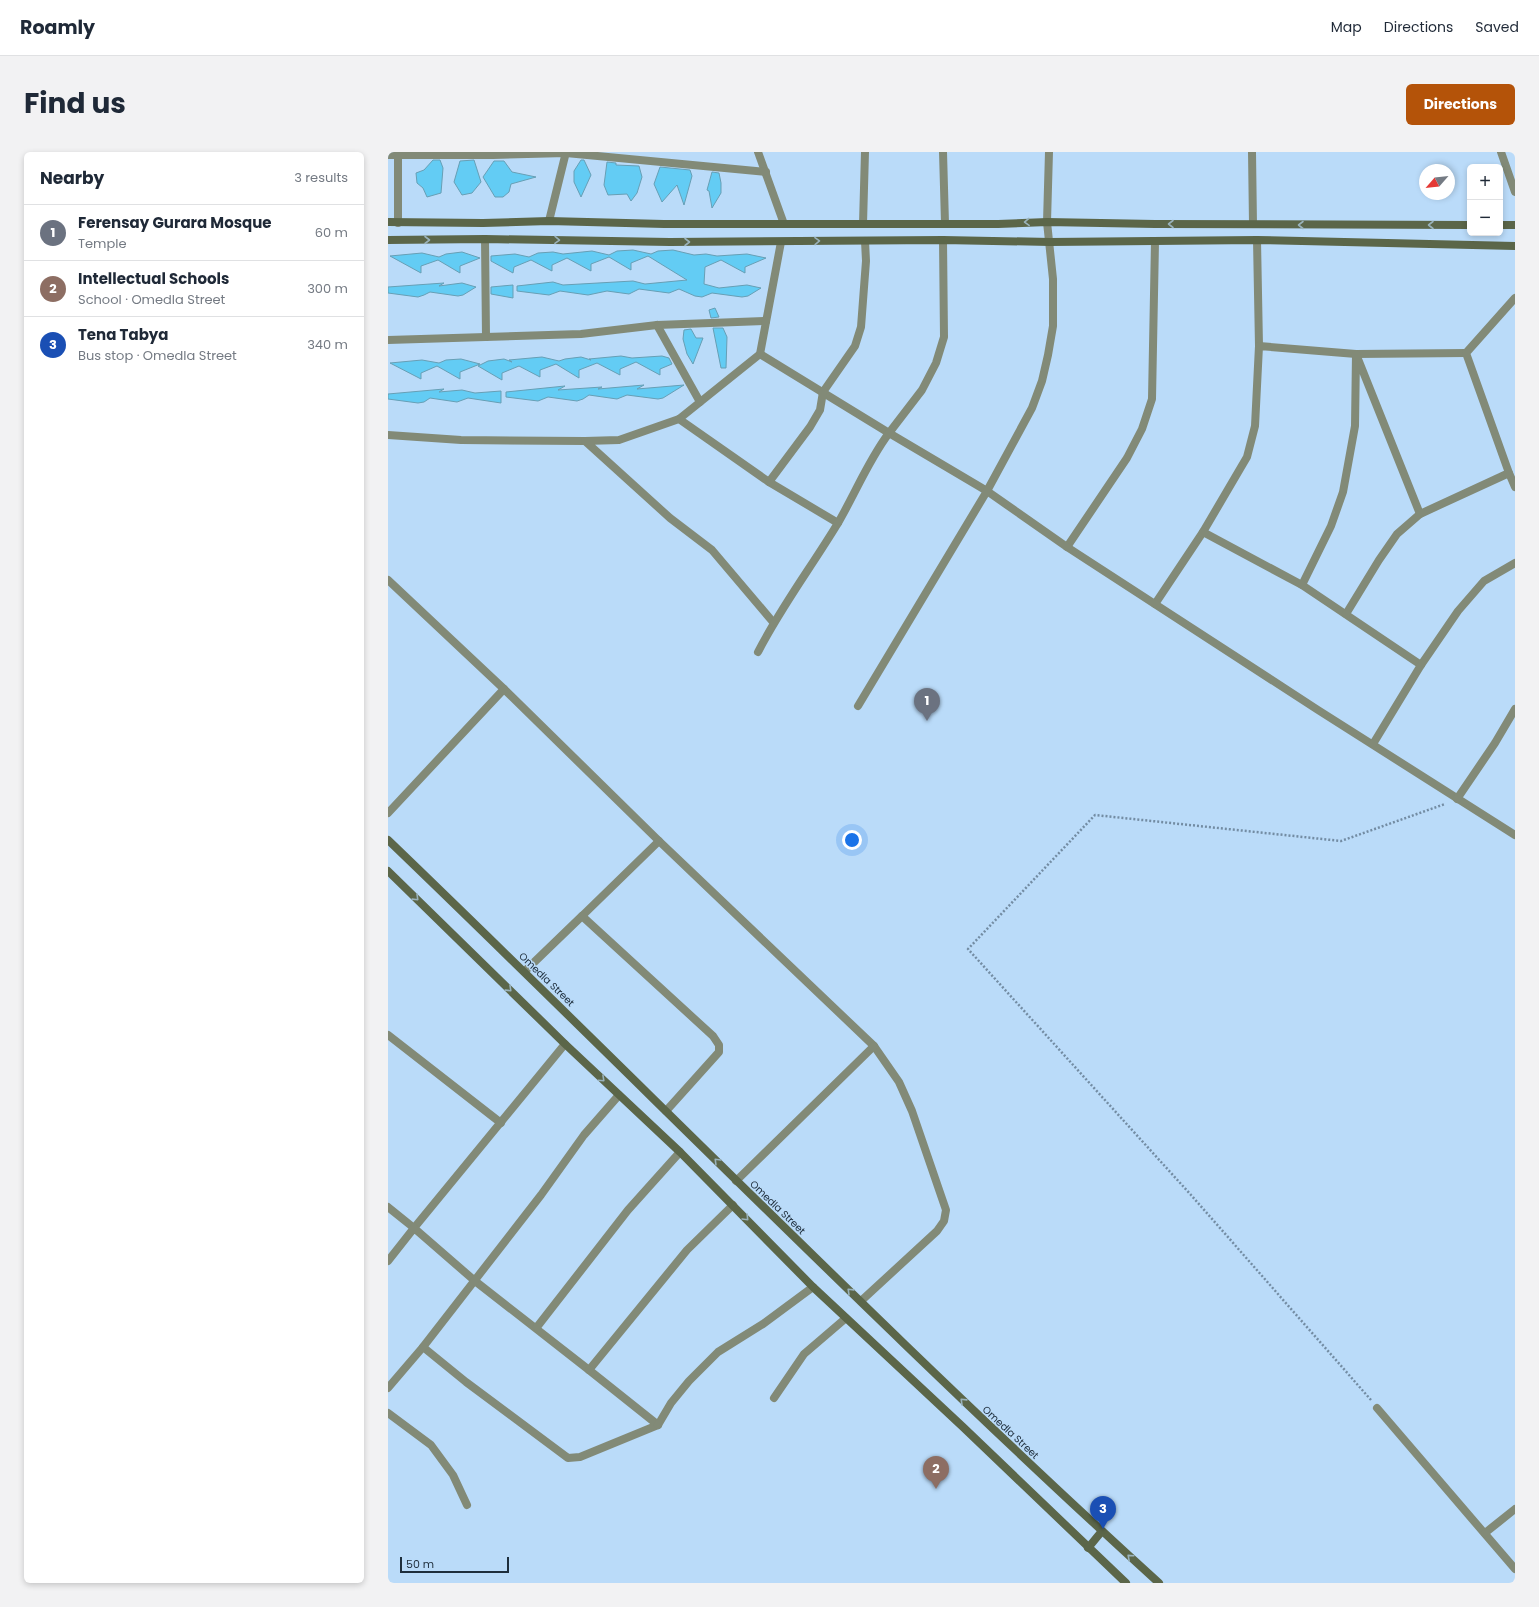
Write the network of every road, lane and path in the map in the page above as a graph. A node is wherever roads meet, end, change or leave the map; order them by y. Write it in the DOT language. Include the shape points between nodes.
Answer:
graph roads {
  1 [pos="566,152"];
  2 [pos="758,152"];
  3 [pos="865,152"];
  4 [pos="943,152"];
  5 [pos="1049,152"];
  6 [pos="1252,152"];
  7 [pos="1501,152"];
  8 [pos="398,153"];
  9 [pos="493,153"];
  10 [pos="388,155"];
  11 [pos="766,172"];
  12 [pos="1515,192"];
  13 [pos="549,221"];
  14 [pos="388,222"];
  15 [pos="398,222"];
  16 [pos="1047,222"];
  17 [pos="945,223"];
  18 [pos="784,224"];
  19 [pos="864,224"];
  20 [pos="1253,224"];
  21 [pos="1467,225"];
  22 [pos="1503,225"];
  23 [pos="1515,225"];
  24 [pos="485,239"];
  25 [pos="388,240"];
  26 [pos="942,240"];
  27 [pos="1257,240"];
  28 [pos="865,241"];
  29 [pos="781,242"];
  30 [pos="1050,242"];
  31 [pos="1155,242"];
  32 [pos="1515,246"];
  33 [pos="1515,298"];
  34 [pos="766,321"];
  35 [pos="657,325"];
  36 [pos="486,337"];
  37 [pos="388,340"];
  38 [pos="1259,346"];
  39 [pos="1466,353"];
  40 [pos="760,354"];
  41 [pos="1356,354"];
  42 [pos="823,392"];
  43 [pos="700,402"];
  44 [pos="679,419"];
  45 [pos="889,432"];
  46 [pos="388,435"];
  47 [pos="585,441"];
  48 [pos="1509,473"];
  49 [pos="769,482"];
  50 [pos="1515,488"];
  51 [pos="987,491"];
  52 [pos="1420,514"];
  53 [pos="838,522"];
  54 [pos="1203,532"];
  55 [pos="1067,547"];
  56 [pos="1515,563"];
  57 [pos="388,580"];
  58 [pos="1302,585"];
  59 [pos="1155,604"];
  60 [pos="1346,614"];
  61 [pos="773,622"];
  62 [pos="758,652"];
  63 [pos="1421,665"];
  64 [pos="504,689"];
  65 [pos="858,706"];
  66 [pos="1515,709"];
  67 [pos="1373,744"];
  68 [pos="1457,799"];
  69 [pos="388,813"];
  70 [pos="1515,835"];
  71 [pos="388,840"];
  72 [pos="659,840"];
  73 [pos="388,871"];
  74 [pos="582,916"];
  75 [pos="525,971"];
  76 [pos="388,1035"];
  77 [pos="565,1044"];
  78 [pos="874,1046"];
  79 [pos="618,1094"];
  80 [pos="666,1111"];
  81 [pos="501,1123"];
  82 [pos="680,1152"];
  83 [pos="736,1181"];
  84 [pos="733,1205"];
  85 [pos="388,1207"];
  86 [pos="414,1228"];
  87 [pos="388,1261"];
  88 [pos="475,1281"];
  89 [pos="813,1287"];
  90 [pos="861,1301"];
  91 [pos="846,1318"];
  92 [pos="537,1328"];
  93 [pos="423,1347"];
  94 [pos="589,1370"];
  95 [pos="388,1388"];
  96 [pos="774,1398"];
  97 [pos="1377,1408"];
  98 [pos="388,1413"];
  99 [pos="658,1425"];
  100 [pos="467,1505"];
  101 [pos="1515,1509"];
  102 [pos="1102,1531"];
  103 [pos="1485,1533"];
  104 [pos="1088,1548"];
  105 [pos="1515,1569"];
  106 [pos="1126,1583"];
  107 [pos="1158,1583"];
  1 -- 9 [label="street"];
  1 -- 11 [label="street"];
  1 -- 13 [label="street"];
  2 -- 11 [label="street"];
  3 -- 19 [label="street"];
  4 -- 17 [label="street"];
  5 -- 16 [label="street"];
  6 -- 20 [label="street"];
  7 -- 12 [label="street"];
  8 -- 9 [label="street"];
  8 -- 10 [label="street"];
  8 -- 15 [label="street"];
  11 -- 18 [label="street"];
  13 -- 15 [label="street"];
  13 -- 18 [label="street"];
  14 -- 15 [label="street"];
  16 -- 17 [label="street, one-way"];
  20 -- 16 [label="street, one-way"];
  16 -- 30 [label="street"];
  17 -- 19 [label="street"];
  18 -- 19 [label="street"];
  21 -- 20 [label="street, one-way"];
  22 -- 23 [label="street"];
  25 -- 24 [label="street, one-way"];
  24 -- 29 [label="street, one-way"];
  24 -- 36 [label="street"];
  26 -- 28 [label="street"];
  26 -- 30 [label="street"];
  26 -- 45 [label="street" via="944,337 936,363 922,390"];
  27 -- 31 [label="street"];
  27 -- 32 [label="street"];
  27 -- 38 [label="street"];
  29 -- 28 [label="street, one-way"];
  28 -- 42 [label="street" via="861,327 855,346"];
  29 -- 34 [label="street"];
  30 -- 31 [label="street"];
  30 -- 51 [label="street" via="1053,326 1042,381 1032,408"];
  31 -- 55 [label="street" via="1152,399 1142,429 1127,458"];
  33 -- 39 [label="street"];
  34 -- 35 [label="street"];
  34 -- 40 [label="street"];
  35 -- 36 [label="street" via="581,334"];
  35 -- 43 [label="street"];
  36 -- 37 [label="street"];
  38 -- 41 [label="street"];
  38 -- 54 [label="street" via="1255,426 1247,457"];
  39 -- 41 [label="street"];
  39 -- 48 [label="street"];
  40 -- 42 [label="street"];
  40 -- 43 [label="street"];
  41 -- 52 [label="street"];
  41 -- 58 [label="street" via="1355,426 1343,492 1332,526"];
  42 -- 45 [label="street"];
  42 -- 49 [label="street" via="820,410 810,427"];
  43 -- 44 [label="street"];
  44 -- 47 [label="street" via="619,440"];
  44 -- 49 [label="street"];
  45 -- 51 [label="street"];
  45 -- 53 [label="street" via="875,451"];
  46 -- 47 [label="street" via="461,440"];
  47 -- 61 [label="street" via="670,518 712,550"];
  48 -- 50 [label="street"];
  48 -- 52 [label="street"];
  49 -- 53 [label="street"];
  51 -- 55 [label="street"];
  51 -- 65 [label="street"];
  52 -- 60 [label="street" via="1397,534"];
  53 -- 61 [label="street"];
  54 -- 58 [label="street"];
  54 -- 59 [label="street"];
  55 -- 59 [label="street"];
  56 -- 63 [label="street" via="1484,581 1458,611"];
  57 -- 64 [label="street"];
  58 -- 60 [label="street"];
  59 -- 67 [label="street"];
  60 -- 63 [label="street"];
  61 -- 62 [label="street"];
  63 -- 67 [label="street"];
  64 -- 69 [label="street"];
  64 -- 72 [label="street"];
  66 -- 68 [label="street"];
  67 -- 68 [label="street"];
  68 -- 70 [label="street"];
  68 -- 97 [label="path" via="1341,841 1095,815 968,949 1191,1195"];
  71 -- 75 [label="street, Omedla Street"];
  72 -- 74 [label="street"];
  72 -- 78 [label="street"];
  73 -- 77 [label="street, one-way"];
  74 -- 75 [label="street"];
  74 -- 80 [label="street" via="713,1036 719,1045 719,1052"];
  75 -- 80 [label="street, Omedla Street"];
  76 -- 81 [label="street"];
  77 -- 79 [label="street, one-way"];
  77 -- 81 [label="street"];
  78 -- 83 [label="street"];
  78 -- 90 [label="street" via="899,1082 912,1111 946,1210 944,1221 937,1231"];
  79 -- 82 [label="street"];
  79 -- 88 [label="street" via="584,1135"];
  83 -- 80 [label="street, Omedla Street, one-way"];
  81 -- 86 [label="street"];
  82 -- 84 [label="street"];
  82 -- 92 [label="street" via="628,1210"];
  90 -- 83 [label="street, Omedla Street, one-way"];
  84 -- 89 [label="street, one-way"];
  84 -- 94 [label="street" via="687,1250"];
  85 -- 86 [label="street"];
  86 -- 87 [label="street"];
  86 -- 88 [label="street"];
  88 -- 92 [label="street"];
  88 -- 93 [label="street"];
  89 -- 91 [label="street"];
  89 -- 99 [label="street" via="763,1324 718,1352 689,1381"];
  102 -- 90 [label="street, Omedla Street, one-way"];
  91 -- 96 [label="street" via="804,1354"];
  91 -- 104 [label="street"];
  92 -- 94 [label="street"];
  93 -- 95 [label="street"];
  93 -- 99 [label="street" via="568,1458 580,1457"];
  94 -- 99 [label="street"];
  97 -- 103 [label="street"];
  98 -- 100 [label="street" via="431,1445 453,1475"];
  101 -- 103 [label="street"];
  102 -- 104 [label="street"];
  107 -- 102 [label="street, Omedla Street, one-way"];
  103 -- 105 [label="street"];
  104 -- 106 [label="street"];
}
